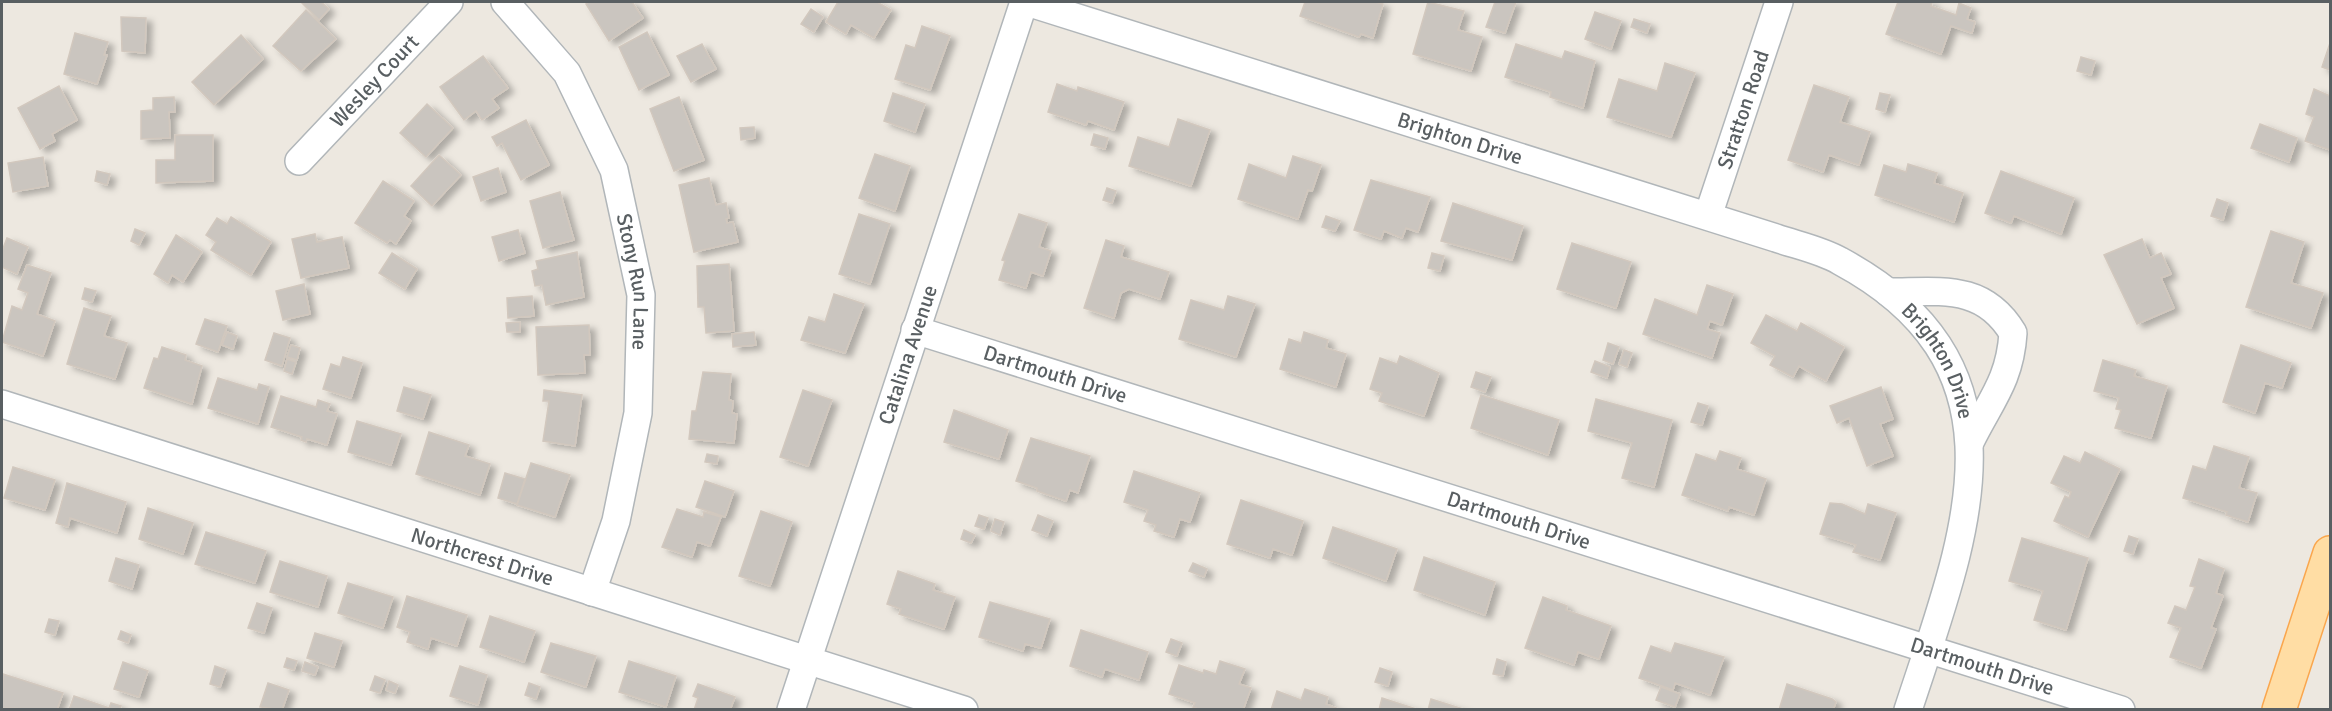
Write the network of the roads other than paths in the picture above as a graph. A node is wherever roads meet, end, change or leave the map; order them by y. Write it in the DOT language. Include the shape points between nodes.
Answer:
graph roads {
  1 [pos="449,2"];
  2 [pos="505,2"];
  3 [pos="1026,2"];
  4 [pos="1779,2"];
  5 [pos="298,161"];
  6 [pos="1708,216"];
  7 [pos="1888,292"];
  8 [pos="915,330"];
  9 [pos="2,404"];
  10 [pos="1970,442"];
  11 [pos="2331,553"];
  12 [pos="592,592"];
  13 [pos="1928,650"];
  14 [pos="807,660"];
  15 [pos="791,710"];
  16 [pos="964,710"];
  17 [pos="1908,710"];
  18 [pos="2121,710"];
  19 [pos="2279,710"];
  1 -- 5 [label="street, Wesley Court"];
  2 -- 12 [label="street, Stony Run Lane" via="567,73 614,170 641,295 638,413 616,521"];
  3 -- 6 [label="street, Brighton Drive"];
  3 -- 8 [label="street, Catalina Avenue"];
  4 -- 6 [label="street, Stratton Road"];
  6 -- 7 [label="street, Brighton Drive" via="1839,260"];
  7 -- 10 [label="street, Brighton Drive" via="1919,320 1940,348 1954,376"];
  7 -- 10 [label="street, Brighton Drive" via="1943,292 1976,298 1993,306 2013,333 2012,356 2004,381"];
  8 -- 13 [label="street, Dartmouth Drive"];
  8 -- 14 [label="street, Catalina Avenue"];
  9 -- 12 [label="street, Northcrest Drive"];
  10 -- 13 [label="street, Brighton Drive" via="1970,489 1960,543"];
  11 -- 19 [label="main road"];
  12 -- 14 [label="street, Northcrest Drive"];
  13 -- 17 [label="street"];
  13 -- 18 [label="street, Dartmouth Drive"];
  14 -- 15 [label="street, Catalina Avenue"];
  14 -- 16 [label="street, Northcrest Drive"];
}
